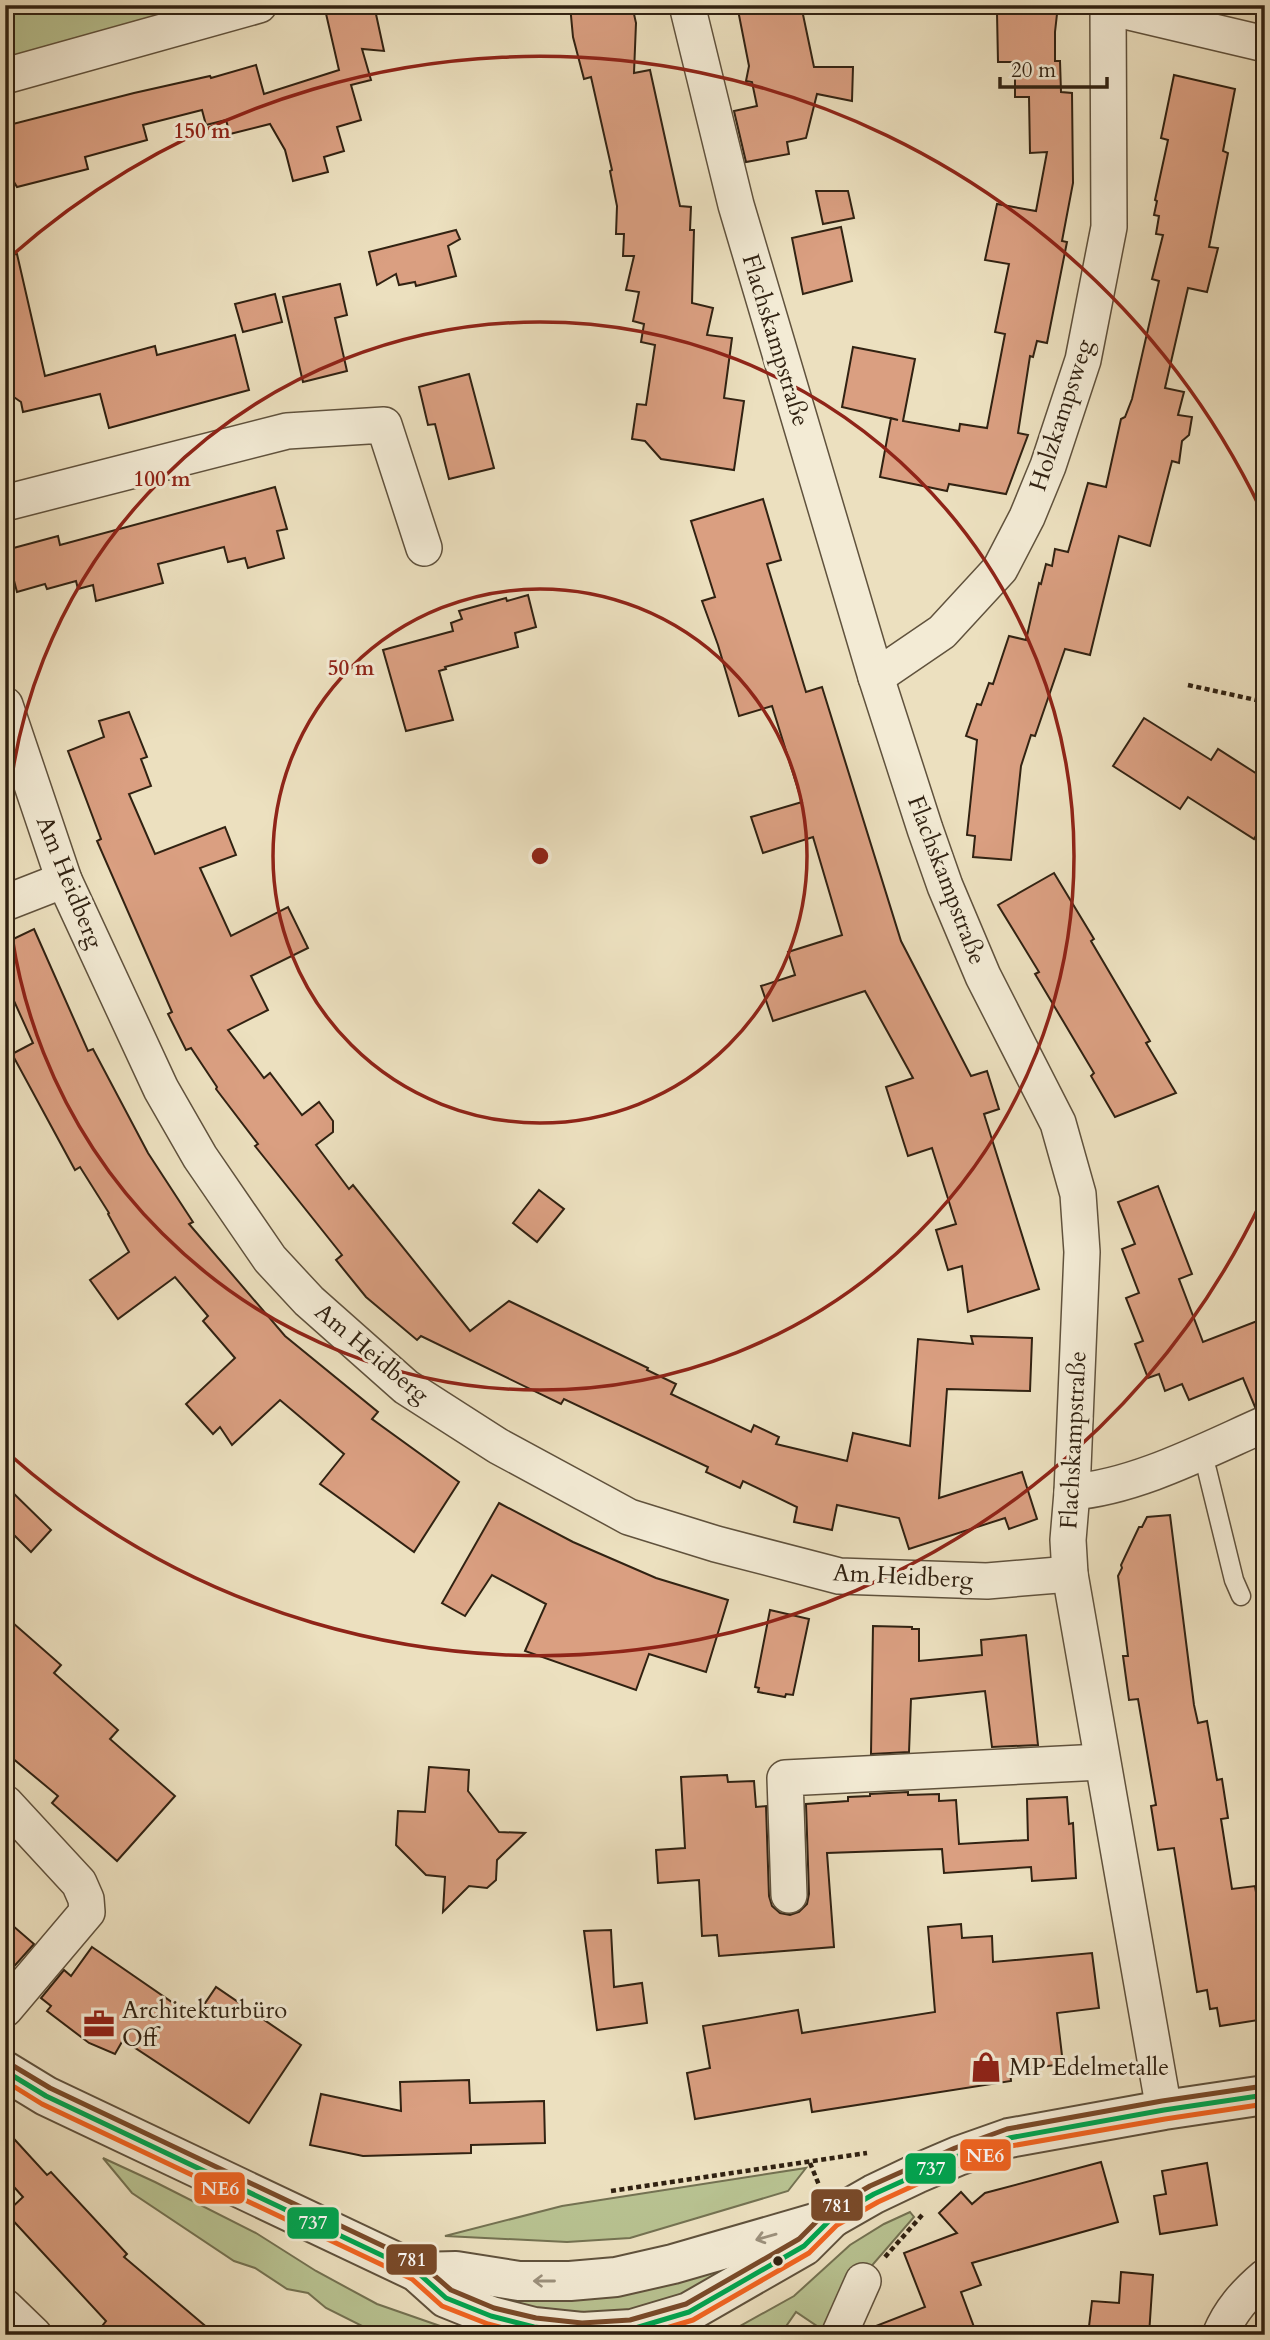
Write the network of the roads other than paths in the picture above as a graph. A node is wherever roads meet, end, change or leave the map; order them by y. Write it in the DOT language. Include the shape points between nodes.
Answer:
graph roads {
  1 [pos="259,5"];
  2 [pos="687,5"];
  3 [pos="1108,6"];
  4 [pos="1264,41"];
  5 [pos="5,76"];
  6 [pos="5,503"];
  7 [pos="424,548"];
  8 [pos="876,677"];
  9 [pos="5,705"];
  10 [pos="64,880"];
  11 [pos="5,903"];
  12 [pos="1265,1424"];
  13 [pos="1200,1453"];
  14 [pos="1072,1492"];
  15 [pos="1070,1574"];
  16 [pos="1241,1596"];
  17 [pos="1101,1762"];
  18 [pos="5,1803"];
  19 [pos="789,1895"];
  20 [pos="5,2009"];
  21 [pos="5,2071"];
  22 [pos="1265,2095"];
  23 [pos="1164,2110"];
  24 [pos="832,2218"];
  25 [pos="417,2272"];
  26 [pos="1265,2277"];
  27 [pos="863,2281"];
  28 [pos="5,2307"];
  29 [pos="34,2335"];
  30 [pos="839,2335"];
  31 [pos="1220,2335"];
  1 -- 5 [label="street"];
  2 -- 8 [label="street, Flachskampstraße" via="736,205"];
  3 -- 4 [label="street"];
  3 -- 8 [label="street, Holzkampsweg" via="1109,227 1083,360 1048,466 1000,569 942,632"];
  6 -- 7 [label="street" via="287,431 384,425"];
  8 -- 14 [label="street, Flachskampstraße" via="945,886 983,976 1058,1123 1078,1194 1082,1252"];
  9 -- 10 [label="street, Am Heidberg"];
  10 -- 11 [label="street"];
  10 -- 15 [label="street, Am Heidberg" via="161,1089 200,1157 270,1259 309,1301 406,1387 499,1446 629,1517 716,1544 839,1576 987,1581"];
  12 -- 13 [label="street"];
  13 -- 14 [label="street" via="1101,1490"];
  13 -- 16 [label="lane"];
  14 -- 15 [label="street, Flachskampstraße"];
  15 -- 17 [label="street, Flachskampstraße"];
  17 -- 19 [label="street" via="785,1778"];
  17 -- 23 [label="street, Flachskampstraße"];
  18 -- 20 [label="street" via="79,1883 87,1912"];
  21 -- 25 [label="street" via="46,2096"];
  22 -- 23 [label="street"];
  23 -- 24 [label="street" via="1009,2138 916,2174"];
  24 -- 25 [label="street, one-way" via="616,2277 519,2281 456,2271"];
  24 -- 25 [label="street" via="804,2246 689,2312 632,2329 582,2332 491,2316 446,2298"];
  26 -- 31 [label="street" via="1245,2295"];
  27 -- 30 [label="street"];
  28 -- 29 [label="street"];
}
